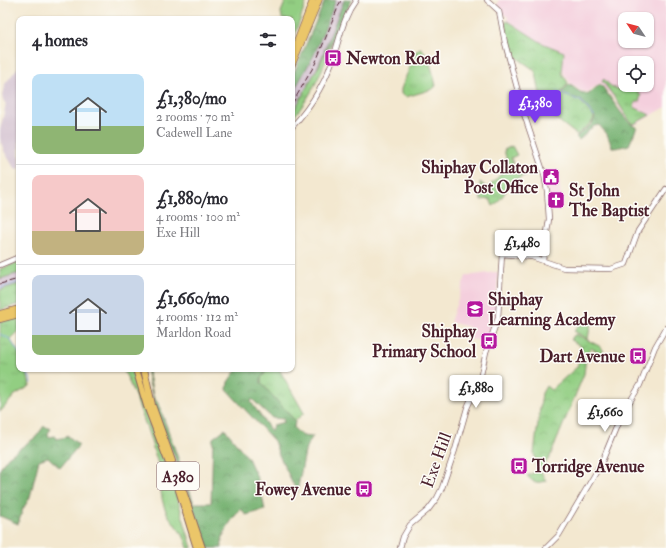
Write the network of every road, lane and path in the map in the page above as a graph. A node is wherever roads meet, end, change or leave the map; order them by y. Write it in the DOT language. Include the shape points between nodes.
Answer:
graph roads {
  1 [pos="312,0"];
  2 [pos="319,0"];
  3 [pos="356,0"];
  4 [pos="487,0"];
  5 [pos="295,46"];
  6 [pos="295,58"];
  7 [pos="295,124"];
  8 [pos="666,189"];
  9 [pos="16,258"];
  10 [pos="543,260"];
  11 [pos="0,265"];
  12 [pos="16,311"];
  13 [pos="9,313"];
  14 [pos="0,314"];
  15 [pos="0,319"];
  16 [pos="666,328"];
  17 [pos="139,372"];
  18 [pos="139,372"];
  19 [pos="197,548"];
  20 [pos="202,548"];
  21 [pos="400,548"];
  22 [pos="546,548"];
  1 -- 5 [label="main road"];
  2 -- 6 [label="main road"];
  3 -- 7 [label="street" via="349,8 343,23 335,53 320,91"];
  4 -- 10 [label="street" via="500,11 505,43 524,114 544,174 549,219"];
  8 -- 10 [label="street" via="638,231 628,259 622,266 611,269 564,268"];
  9 -- 11 [label="street"];
  10 -- 21 [label="street, Exe Hill" via="502,254 498,318 480,379 467,408 442,488 428,510 410,525 403,536"];
  12 -- 13 [label="highway"];
  13 -- 14 [label="highway"];
  13 -- 15 [label="highway"];
  16 -- 22 [label="street" via="640,384 620,418 601,464 559,535"];
  17 -- 19 [label="highway, A380" via="148,411 178,487"];
  18 -- 20 [label="highway, A380"];
}
